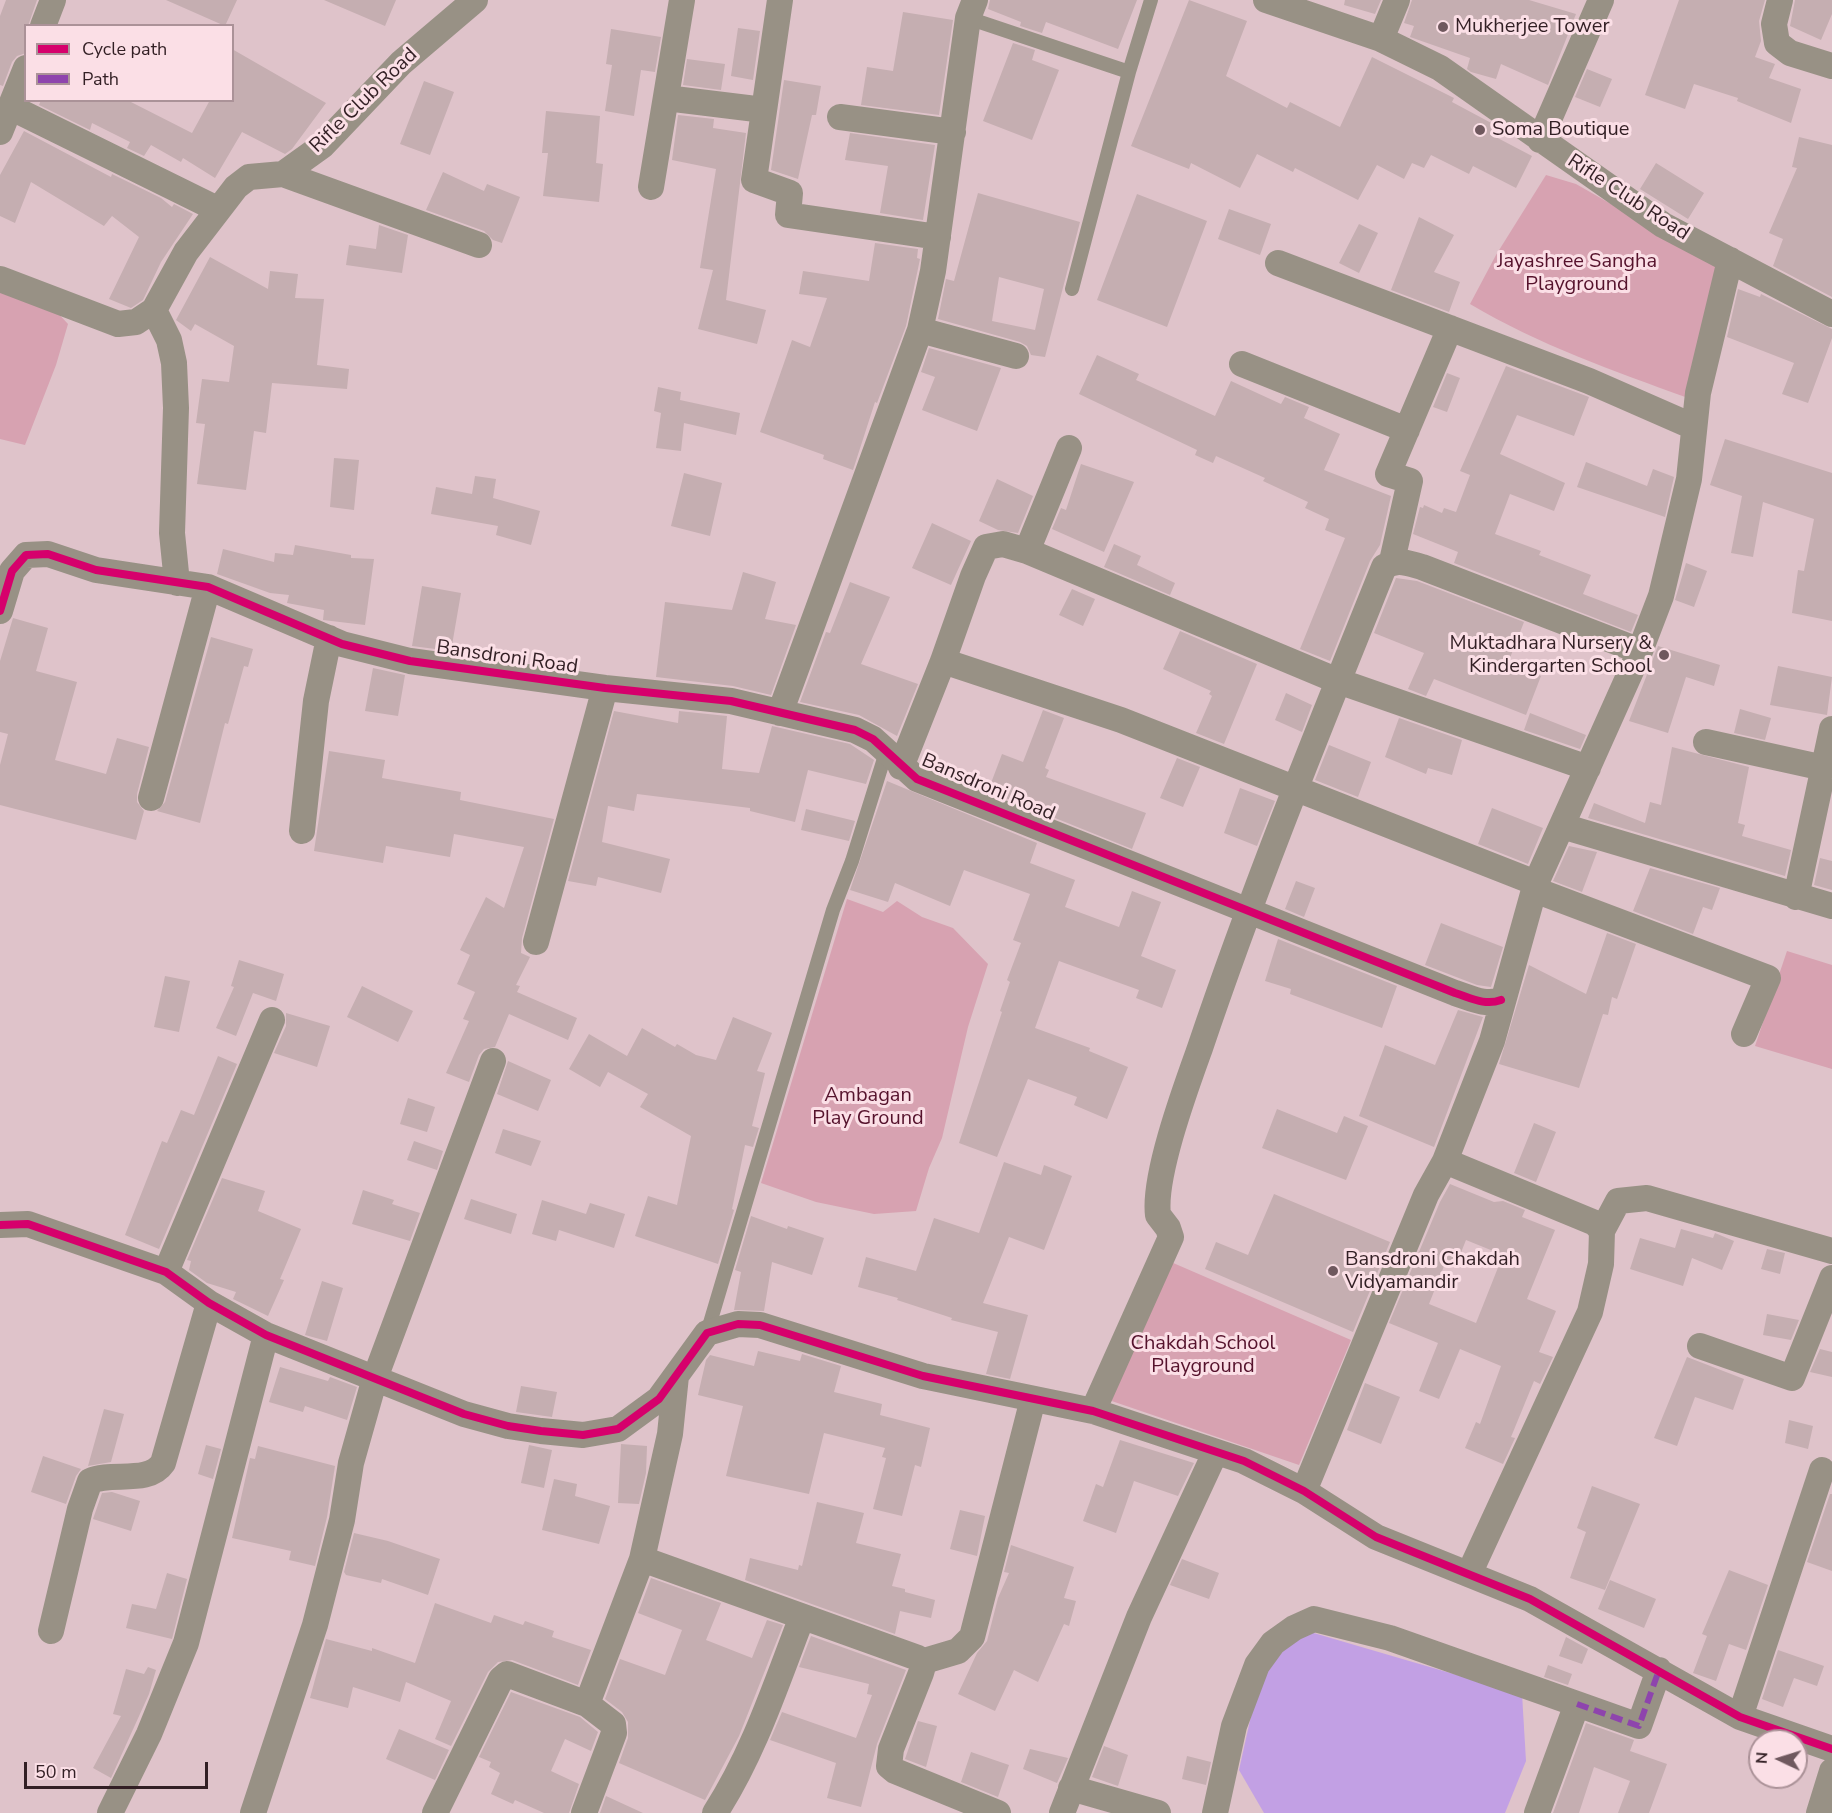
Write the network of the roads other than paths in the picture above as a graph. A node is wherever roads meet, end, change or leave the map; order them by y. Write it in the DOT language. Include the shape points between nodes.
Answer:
graph roads {
  1 [pos="53,0"];
  2 [pos="475,0"];
  3 [pos="682,0"];
  4 [pos="780,0"];
  5 [pos="1151,0"];
  6 [pos="1266,0"];
  7 [pos="1397,0"];
  8 [pos="1601,0"];
  9 [pos="1780,0"];
  10 [pos="971,9"];
  11 [pos="44,24"];
  12 [pos="1381,39"];
  13 [pos="1832,66"];
  14 [pos="1129,72"];
  15 [pos="24,73"];
  16 [pos="666,98"];
  17 [pos="10,107"];
  18 [pos="764,110"];
  19 [pos="840,117"];
  20 [pos="0,132"];
  21 [pos="953,132"];
  22 [pos="1540,140"];
  23 [pos="283,174"];
  24 [pos="651,187"];
  25 [pos="217,209"];
  26 [pos="938,237"];
  27 [pos="479,245"];
  28 [pos="1730,260"];
  29 [pos="1278,263"];
  30 [pos="0,279"];
  31 [pos="1072,289"];
  32 [pos="154,310"];
  33 [pos="1832,314"];
  34 [pos="1450,328"];
  35 [pos="920,330"];
  36 [pos="1016,356"];
  37 [pos="1242,364"];
  38 [pos="1694,427"];
  39 [pos="1407,430"];
  40 [pos="1069,448"];
  41 [pos="1027,551"];
  42 [pos="1392,561"];
  43 [pos="4,582"];
  44 [pos="177,583"];
  45 [pos="208,587"];
  46 [pos="0,611"];
  47 [pos="329,638"];
  48 [pos="1640,651"];
  49 [pos="943,661"];
  50 [pos="1338,681"];
  51 [pos="606,688"];
  52 [pos="780,712"];
  53 [pos="1832,729"];
  54 [pos="1706,742"];
  55 [pos="894,760"];
  56 [pos="1588,768"];
  57 [pos="1826,773"];
  58 [pos="1296,790"];
  59 [pos="151,798"];
  60 [pos="1562,826"];
  61 [pos="302,831"];
  62 [pos="1535,886"];
  63 [pos="1796,897"];
  64 [pos="1832,906"];
  65 [pos="1246,911"];
  66 [pos="536,942"];
  67 [pos="1502,1000"];
  68 [pos="272,1020"];
  69 [pos="1744,1034"];
  70 [pos="493,1061"];
  71 [pos="1445,1161"];
  72 [pos="0,1225"];
  73 [pos="1602,1232"];
  74 [pos="1832,1251"];
  75 [pos="166,1272"];
  76 [pos="1832,1278"];
  77 [pos="209,1303"];
  78 [pos="707,1333"];
  79 [pos="266,1335"];
  80 [pos="1700,1346"];
  81 [pos="677,1373"];
  82 [pos="375,1378"];
  83 [pos="1033,1399"];
  84 [pos="1093,1412"];
  85 [pos="1215,1453"];
  86 [pos="1822,1470"];
  87 [pos="1304,1491"];
  88 [pos="642,1559"];
  89 [pos="1470,1574"];
  90 [pos="802,1617"];
  91 [pos="51,1631"];
  92 [pos="921,1662"];
  93 [pos="1659,1670"];
  94 [pos="587,1704"];
  95 [pos="1577,1704"];
  96 [pos="1740,1717"];
  97 [pos="1832,1749"];
  98 [pos="1832,1772"];
  99 [pos="1071,1788"];
  100 [pos="110,1813"];
  101 [pos="253,1813"];
  102 [pos="435,1813"];
  103 [pos="584,1813"];
  104 [pos="715,1813"];
  105 [pos="998,1813"];
  106 [pos="1062,1813"];
  107 [pos="1158,1813"];
  108 [pos="1215,1813"];
  109 [pos="1537,1813"];
  110 [pos="1819,1813"];
  1 -- 11 [label="street"];
  2 -- 23 [label="street, Rifle Club Road" via="401,63 322,146"];
  3 -- 16 [label="street"];
  4 -- 18 [label="street"];
  5 -- 14 [label="lane"];
  6 -- 12 [label="street, Rifle Club Road"];
  7 -- 12 [label="street"];
  8 -- 22 [label="street"];
  9 -- 13 [label="street" via="1774,24 1777,43 1790,53"];
  10 -- 14 [label="lane"];
  10 -- 21 [label="street"];
  12 -- 22 [label="street, Rifle Club Road" via="1440,68"];
  14 -- 31 [label="lane"];
  15 -- 17 [label="street"];
  16 -- 18 [label="street"];
  16 -- 24 [label="street"];
  17 -- 20 [label="street"];
  17 -- 25 [label="street"];
  18 -- 26 [label="street" via="754,180 790,193 788,215"];
  19 -- 21 [label="street"];
  21 -- 26 [label="street"];
  22 -- 28 [label="street, Rifle Club Road" via="1663,225"];
  23 -- 25 [label="street" via="249,177"];
  23 -- 27 [label="street"];
  25 -- 32 [label="street" via="186,252"];
  26 -- 35 [label="street"];
  28 -- 33 [label="street, Rifle Club Road"];
  28 -- 38 [label="street" via="1698,393"];
  29 -- 34 [label="street"];
  30 -- 32 [label="street" via="118,324 136,322"];
  32 -- 44 [label="street" via="169,340 174,363 172,533"];
  34 -- 38 [label="street" via="1589,381"];
  34 -- 39 [label="street"];
  35 -- 36 [label="street"];
  35 -- 52 [label="street"];
  37 -- 39 [label="street"];
  38 -- 48 [label="street" via="1689,479 1661,596"];
  39 -- 42 [label="street" via="1388,474 1410,481"];
  40 -- 41 [label="street"];
  41 -- 49 [label="street" via="1003,544 986,547"];
  41 -- 50 [label="street"];
  42 -- 48 [label="street" via="1422,567"];
  42 -- 50 [label="street" via="1384,567"];
  43 -- 44 [label="street, Bansdroni Road" via="26,555 48,554 96,570"];
  43 -- 46 [label="street"];
  44 -- 45 [label="street, Bansdroni Road"];
  45 -- 47 [label="street, Bansdroni Road"];
  45 -- 59 [label="street"];
  47 -- 51 [label="street, Bansdroni Road" via="410,661"];
  47 -- 61 [label="street" via="316,702"];
  48 -- 56 [label="street"];
  49 -- 55 [label="street"];
  49 -- 58 [label="street" via="1121,720"];
  50 -- 56 [label="street"];
  50 -- 58 [label="street"];
  51 -- 52 [label="street, Bansdroni Road" via="731,701"];
  51 -- 66 [label="street"];
  52 -- 55 [label="street, Bansdroni Road" via="855,730 873,739"];
  53 -- 57 [label="street"];
  54 -- 57 [label="street"];
  55 -- 65 [label="street, Bansdroni Road" via="917,779"];
  55 -- 78 [label="lane" via="862,831 830,919"];
  56 -- 60 [label="street"];
  57 -- 63 [label="street"];
  58 -- 62 [label="street"];
  58 -- 65 [label="street"];
  60 -- 62 [label="street"];
  60 -- 63 [label="street"];
  62 -- 67 [label="street"];
  62 -- 69 [label="street" via="1768,978"];
  63 -- 64 [label="street"];
  65 -- 67 [label="street, Bansdroni Road" via="1455,993 1482,1002"];
  65 -- 84 [label="street" via="1180,1107 1162,1176 1158,1215 1171,1237"];
  67 -- 71 [label="street" via="1492,1041"];
  68 -- 75 [label="street"];
  70 -- 82 [label="street"];
  71 -- 73 [label="street" via="1595,1222"];
  71 -- 87 [label="street" via="1426,1196"];
  72 -- 75 [label="street" via="28,1224"];
  73 -- 74 [label="street" via="1618,1200 1647,1198"];
  73 -- 89 [label="street" via="1601,1264 1590,1311"];
  75 -- 77 [label="street"];
  76 -- 80 [label="street" via="1792,1378"];
  77 -- 79 [label="street"];
  77 -- 91 [label="street" via="163,1463 147,1475 90,1481"];
  78 -- 81 [label="street"];
  78 -- 83 [label="street" via="738,1324 760,1325 923,1376"];
  79 -- 82 [label="street"];
  79 -- 100 [label="street" via="186,1643 149,1734"];
  81 -- 82 [label="street" via="659,1399 618,1429 583,1435 541,1431 464,1414"];
  81 -- 88 [label="street" via="669,1434"];
  82 -- 101 [label="street" via="351,1463 342,1520 315,1625"];
  83 -- 84 [label="street"];
  83 -- 92 [label="street" via="972,1637 958,1651"];
  84 -- 85 [label="street"];
  85 -- 87 [label="street" via="1244,1461"];
  85 -- 99 [label="street" via="1139,1617"];
  86 -- 96 [label="street"];
  87 -- 89 [label="street" via="1376,1537"];
  88 -- 90 [label="street"];
  88 -- 94 [label="street"];
  89 -- 93 [label="street" via="1530,1599"];
  90 -- 92 [label="street"];
  90 -- 104 [label="street" via="756,1736"];
  92 -- 105 [label="street" via="921,1673 891,1749 889,1766"];
  93 -- 95 [label="street" via="1639,1726"];
  93 -- 96 [label="street"];
  94 -- 102 [label="street" via="507,1674 501,1679"];
  94 -- 103 [label="street" via="613,1724 614,1733"];
  95 -- 108 [label="street" via="1390,1638 1314,1619 1272,1643 1257,1665 1234,1726"];
  95 -- 109 [label="street"];
  96 -- 97 [label="street"];
  98 -- 110 [label="street"];
  99 -- 106 [label="street"];
  99 -- 107 [label="street"];
}
